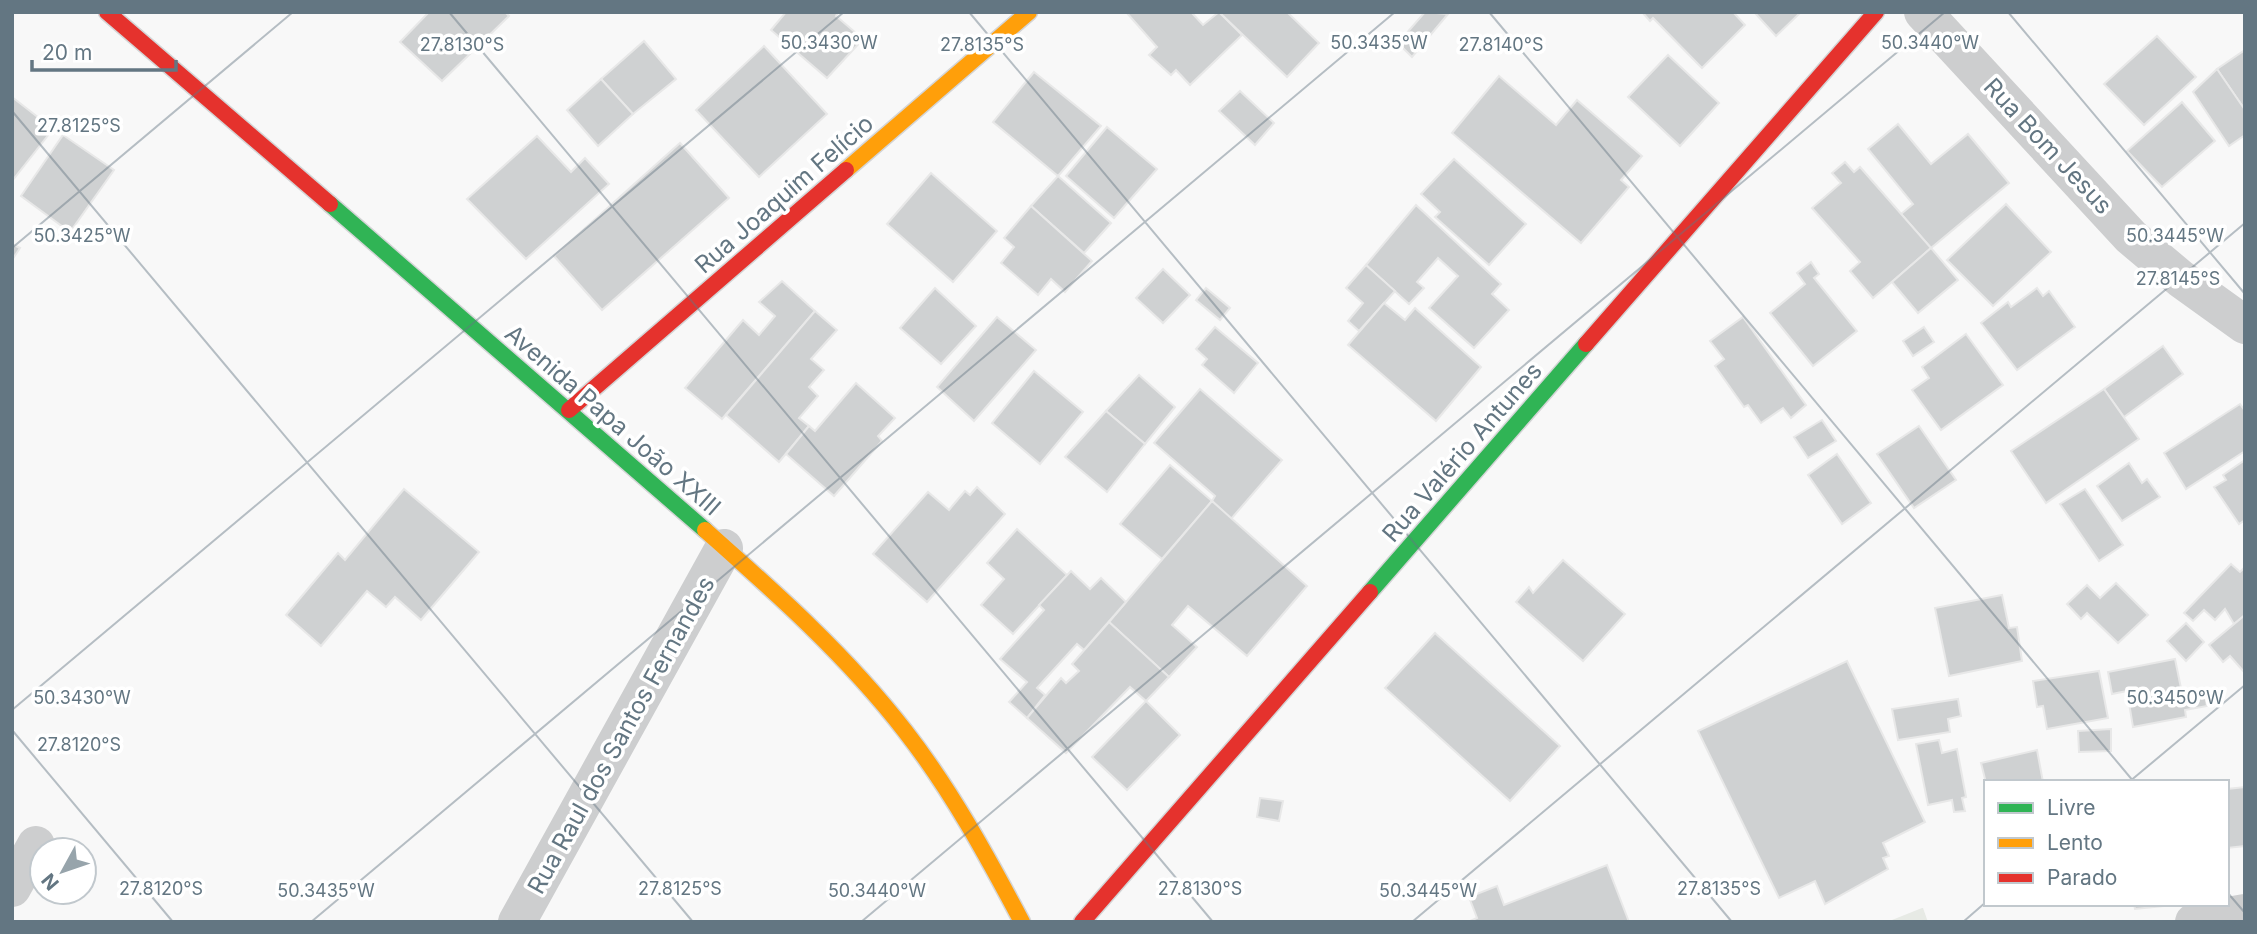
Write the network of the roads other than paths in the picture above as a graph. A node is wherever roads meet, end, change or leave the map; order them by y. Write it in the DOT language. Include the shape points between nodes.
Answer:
graph roads {
  1 [pos="107,12"];
  2 [pos="1029,12"];
  3 [pos="1876,12"];
  4 [pos="1923,12"];
  5 [pos="2243,327"];
  6 [pos="569,410"];
  7 [pos="724,548"];
  8 [pos="28,859"];
  9 [pos="12,888"];
  10 [pos="517,922"];
  11 [pos="1022,922"];
  12 [pos="1082,922"];
  1 -- 6 [label="street, Avenida Papa João XXIII"];
  2 -- 6 [label="street, Rua Joaquim Felício"];
  3 -- 12 [label="street, Rua Valério Antunes"];
  4 -- 5 [label="street, Rua Bom Jesus" via="2131,237"];
  6 -- 7 [label="street, Avenida Papa João XXIII"];
  7 -- 10 [label="street, Rua Raul dos Santos Fernandes"];
  7 -- 11 [label="street, Avenida Papa João XXIII" via="827,641 888,709 986,855"];
  8 -- 9 [label="street"];
}
